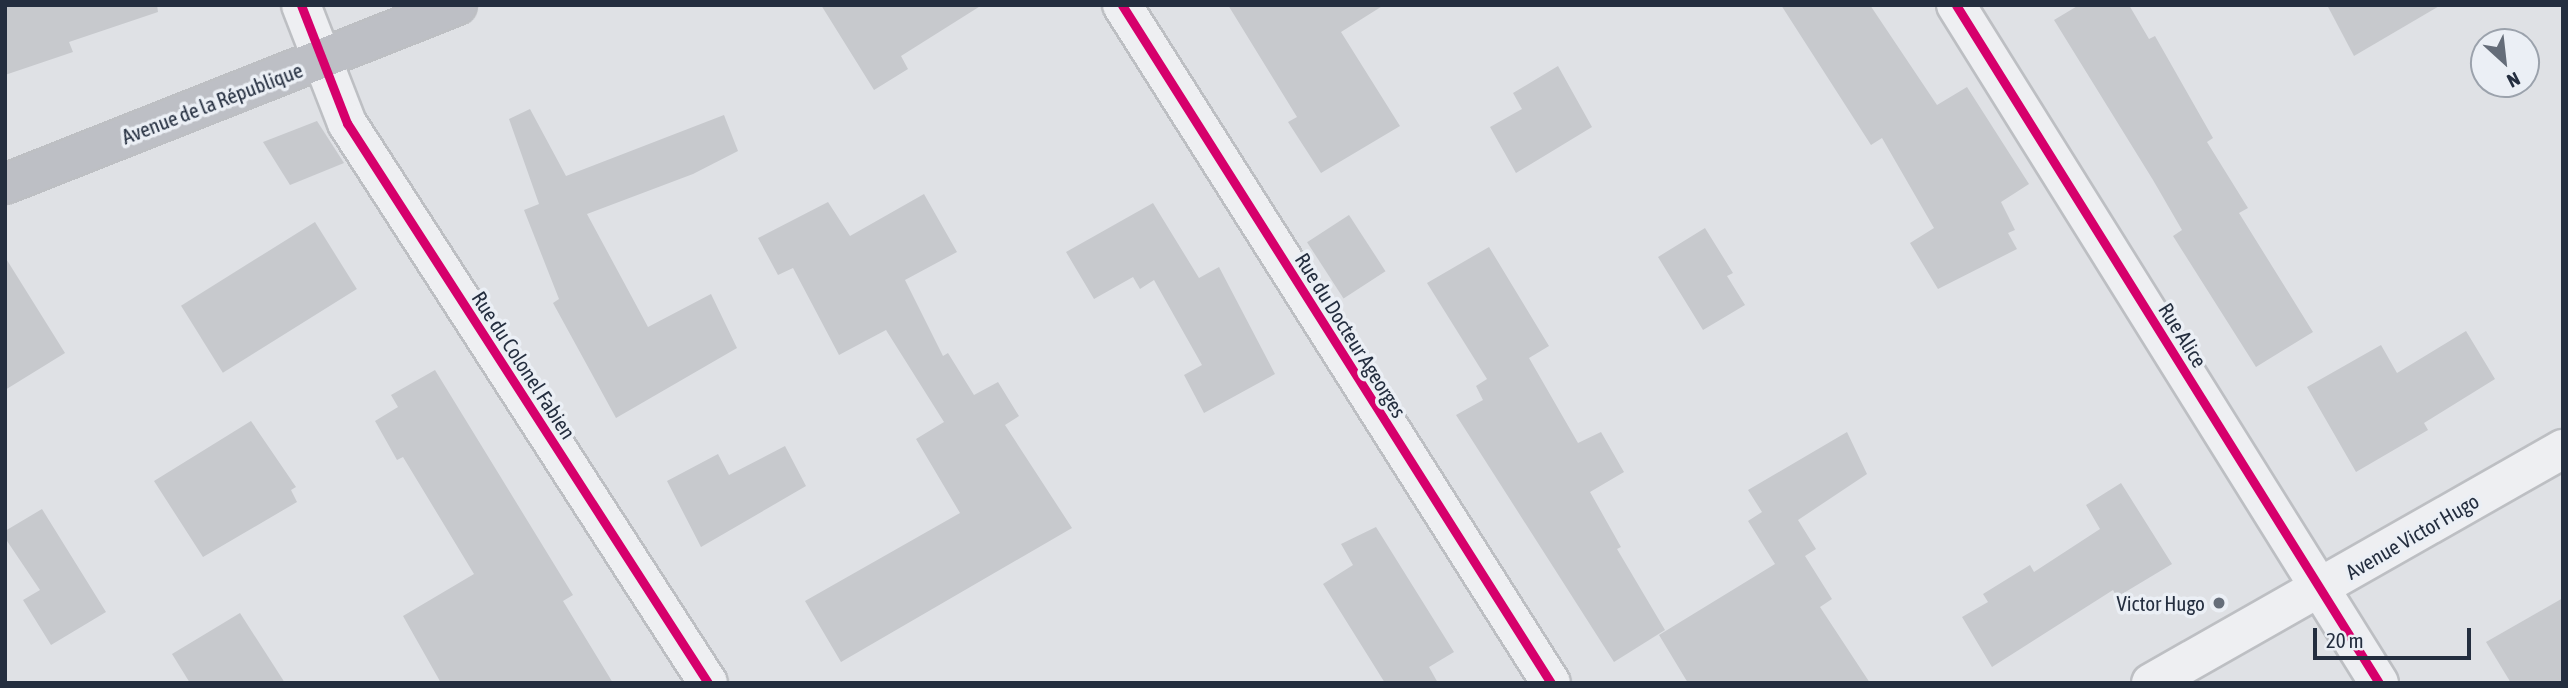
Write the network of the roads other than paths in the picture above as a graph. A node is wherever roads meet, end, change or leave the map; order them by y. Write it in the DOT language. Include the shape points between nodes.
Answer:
graph roads {
  1 [pos="301,5"];
  2 [pos="457,5"];
  3 [pos="1122,5"];
  4 [pos="1956,5"];
  5 [pos="321,61"];
  6 [pos="5,184"];
  7 [pos="2563,449"];
  8 [pos="2320,589"];
  9 [pos="708,683"];
  10 [pos="1551,683"];
  11 [pos="2151,683"];
  12 [pos="2379,683"];
  1 -- 5 [label="street, Rue du Colonel Fabien"];
  2 -- 5 [label="main road, Avenue de la République"];
  3 -- 10 [label="street, Rue du Docteur Ageorges"];
  4 -- 8 [label="street, Rue Alice"];
  5 -- 6 [label="main road, Avenue de la République"];
  5 -- 9 [label="street, Rue du Colonel Fabien" via="347,123"];
  7 -- 8 [label="street, Avenue Victor Hugo"];
  8 -- 11 [label="street, Avenue Victor Hugo"];
  8 -- 12 [label="street, Rue Alice"];
}
